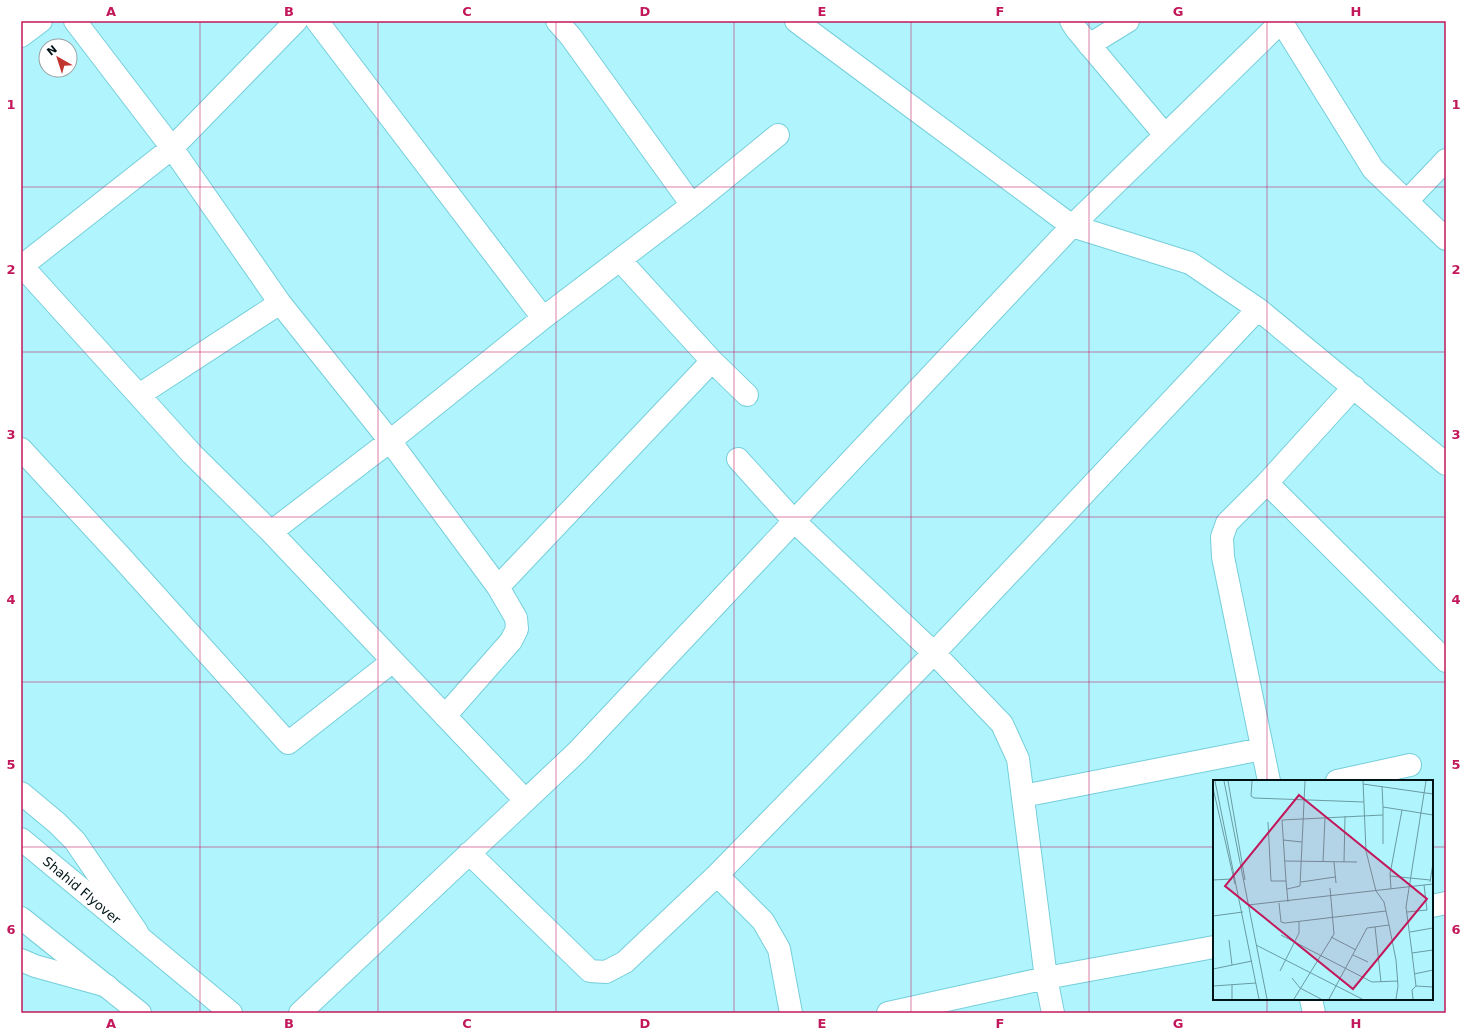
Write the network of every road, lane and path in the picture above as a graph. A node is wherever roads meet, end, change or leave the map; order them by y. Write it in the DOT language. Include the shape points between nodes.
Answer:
graph roads {
  1 [pos="41,21"];
  2 [pos="75,21"];
  3 [pos="296,21"];
  4 [pos="317,21"];
  5 [pos="557,21"];
  6 [pos="796,21"];
  7 [pos="1071,21"];
  8 [pos="1128,21"];
  9 [pos="1281,21"];
  10 [pos="21,36"];
  11 [pos="1089,45"];
  12 [pos="778,135"];
  13 [pos="1165,135"];
  14 [pos="172,148"];
  15 [pos="1446,160"];
  16 [pos="1407,201"];
  17 [pos="692,205"];
  18 [pos="1072,226"];
  19 [pos="1446,239"];
  20 [pos="620,260"];
  21 [pos="280,304"];
  22 [pos="1258,309"];
  23 [pos="543,318"];
  24 [pos="712,361"];
  25 [pos="1354,387"];
  26 [pos="139,394"];
  27 [pos="747,395"];
  28 [pos="390,441"];
  29 [pos="21,449"];
  30 [pos="738,459"];
  31 [pos="1446,464"];
  32 [pos="1267,483"];
  33 [pos="794,521"];
  34 [pos="271,532"];
  35 [pos="498,587"];
  36 [pos="934,653"];
  37 [pos="393,661"];
  38 [pos="1446,661"];
  39 [pos="445,716"];
  40 [pos="1262,749"];
  41 [pos="1410,765"];
  42 [pos="1269,780"];
  43 [pos="1342,780"];
  44 [pos="21,793"];
  45 [pos="1023,796"];
  46 [pos="525,800"];
  47 [pos="29,846"];
  48 [pos="469,853"];
  49 [pos="717,875"];
  50 [pos="1446,903"];
  51 [pos="1433,906"];
  52 [pos="21,918"];
  53 [pos="143,941"];
  54 [pos="1213,946"];
  55 [pos="21,960"];
  56 [pos="1046,978"];
  57 [pos="107,986"];
  58 [pos="1311,1000"];
  59 [pos="140,1013"];
  60 [pos="231,1013"];
  61 [pos="300,1013"];
  62 [pos="791,1013"];
  63 [pos="888,1013"];
  64 [pos="1053,1013"];
  65 [pos="1314,1013"];
  1 -- 10 [label="main road"];
  2 -- 14 [label="main road"];
  3 -- 14 [label="main road"];
  4 -- 23 [label="main road"];
  5 -- 17 [label="main road"];
  6 -- 18 [label="main road"];
  7 -- 11 [label="main road"];
  8 -- 11 [label="main road"];
  9 -- 13 [label="main road"];
  9 -- 16 [label="main road" via="1373,169"];
  11 -- 13 [label="main road"];
  12 -- 17 [label="main road"];
  13 -- 18 [label="main road"];
  14 -- 21 [label="main road"];
  14 -- 26 [label="main road" via="22,266"];
  15 -- 16 [label="main road"];
  16 -- 19 [label="main road"];
  17 -- 20 [label="main road"];
  18 -- 22 [label="main road" via="1190,263"];
  18 -- 33 [label="main road"];
  20 -- 23 [label="main road"];
  20 -- 24 [label="main road"];
  21 -- 26 [label="main road"];
  21 -- 28 [label="main road"];
  22 -- 25 [label="main road"];
  22 -- 36 [label="main road"];
  23 -- 28 [label="main road"];
  24 -- 27 [label="main road"];
  24 -- 35 [label="main road"];
  25 -- 31 [label="main road"];
  25 -- 32 [label="main road"];
  26 -- 34 [label="main road" via="192,454"];
  28 -- 34 [label="main road"];
  28 -- 35 [label="main road"];
  29 -- 37 [label="main road" via="288,743"];
  30 -- 33 [label="main road"];
  32 -- 38 [label="main road"];
  32 -- 40 [label="main road" via="1227,523 1222,537 1223,557"];
  33 -- 36 [label="main road"];
  33 -- 46 [label="main road" via="576,752"];
  34 -- 37 [label="main road"];
  35 -- 39 [label="main road" via="516,618 517,629 511,641"];
  36 -- 45 [label="main road" via="1002,724 1018,759"];
  36 -- 49 [label="main road"];
  37 -- 39 [label="main road"];
  39 -- 46 [label="main road"];
  40 -- 42 [label="main road"];
  40 -- 45 [label="main road"];
  41 -- 43 [label="main road"];
  44 -- 53 [label="main road" via="76,841"];
  45 -- 56 [label="main road"];
  46 -- 48 [label="main road"];
  47 -- 53 [label="main road, Shahid Flyover"];
  48 -- 49 [label="main road" via="590,970 606,972 626,962"];
  48 -- 61 [label="main road"];
  49 -- 62 [label="main road" via="763,921 779,949"];
  50 -- 51 [label="main road"];
  52 -- 57 [label="main road"];
  53 -- 60 [label="main road, Shahid Flyover"];
  54 -- 56 [label="main road"];
  55 -- 57 [label="main road"];
  56 -- 63 [label="main road"];
  56 -- 64 [label="main road"];
  57 -- 59 [label="main road"];
  58 -- 65 [label="main road"];
}
